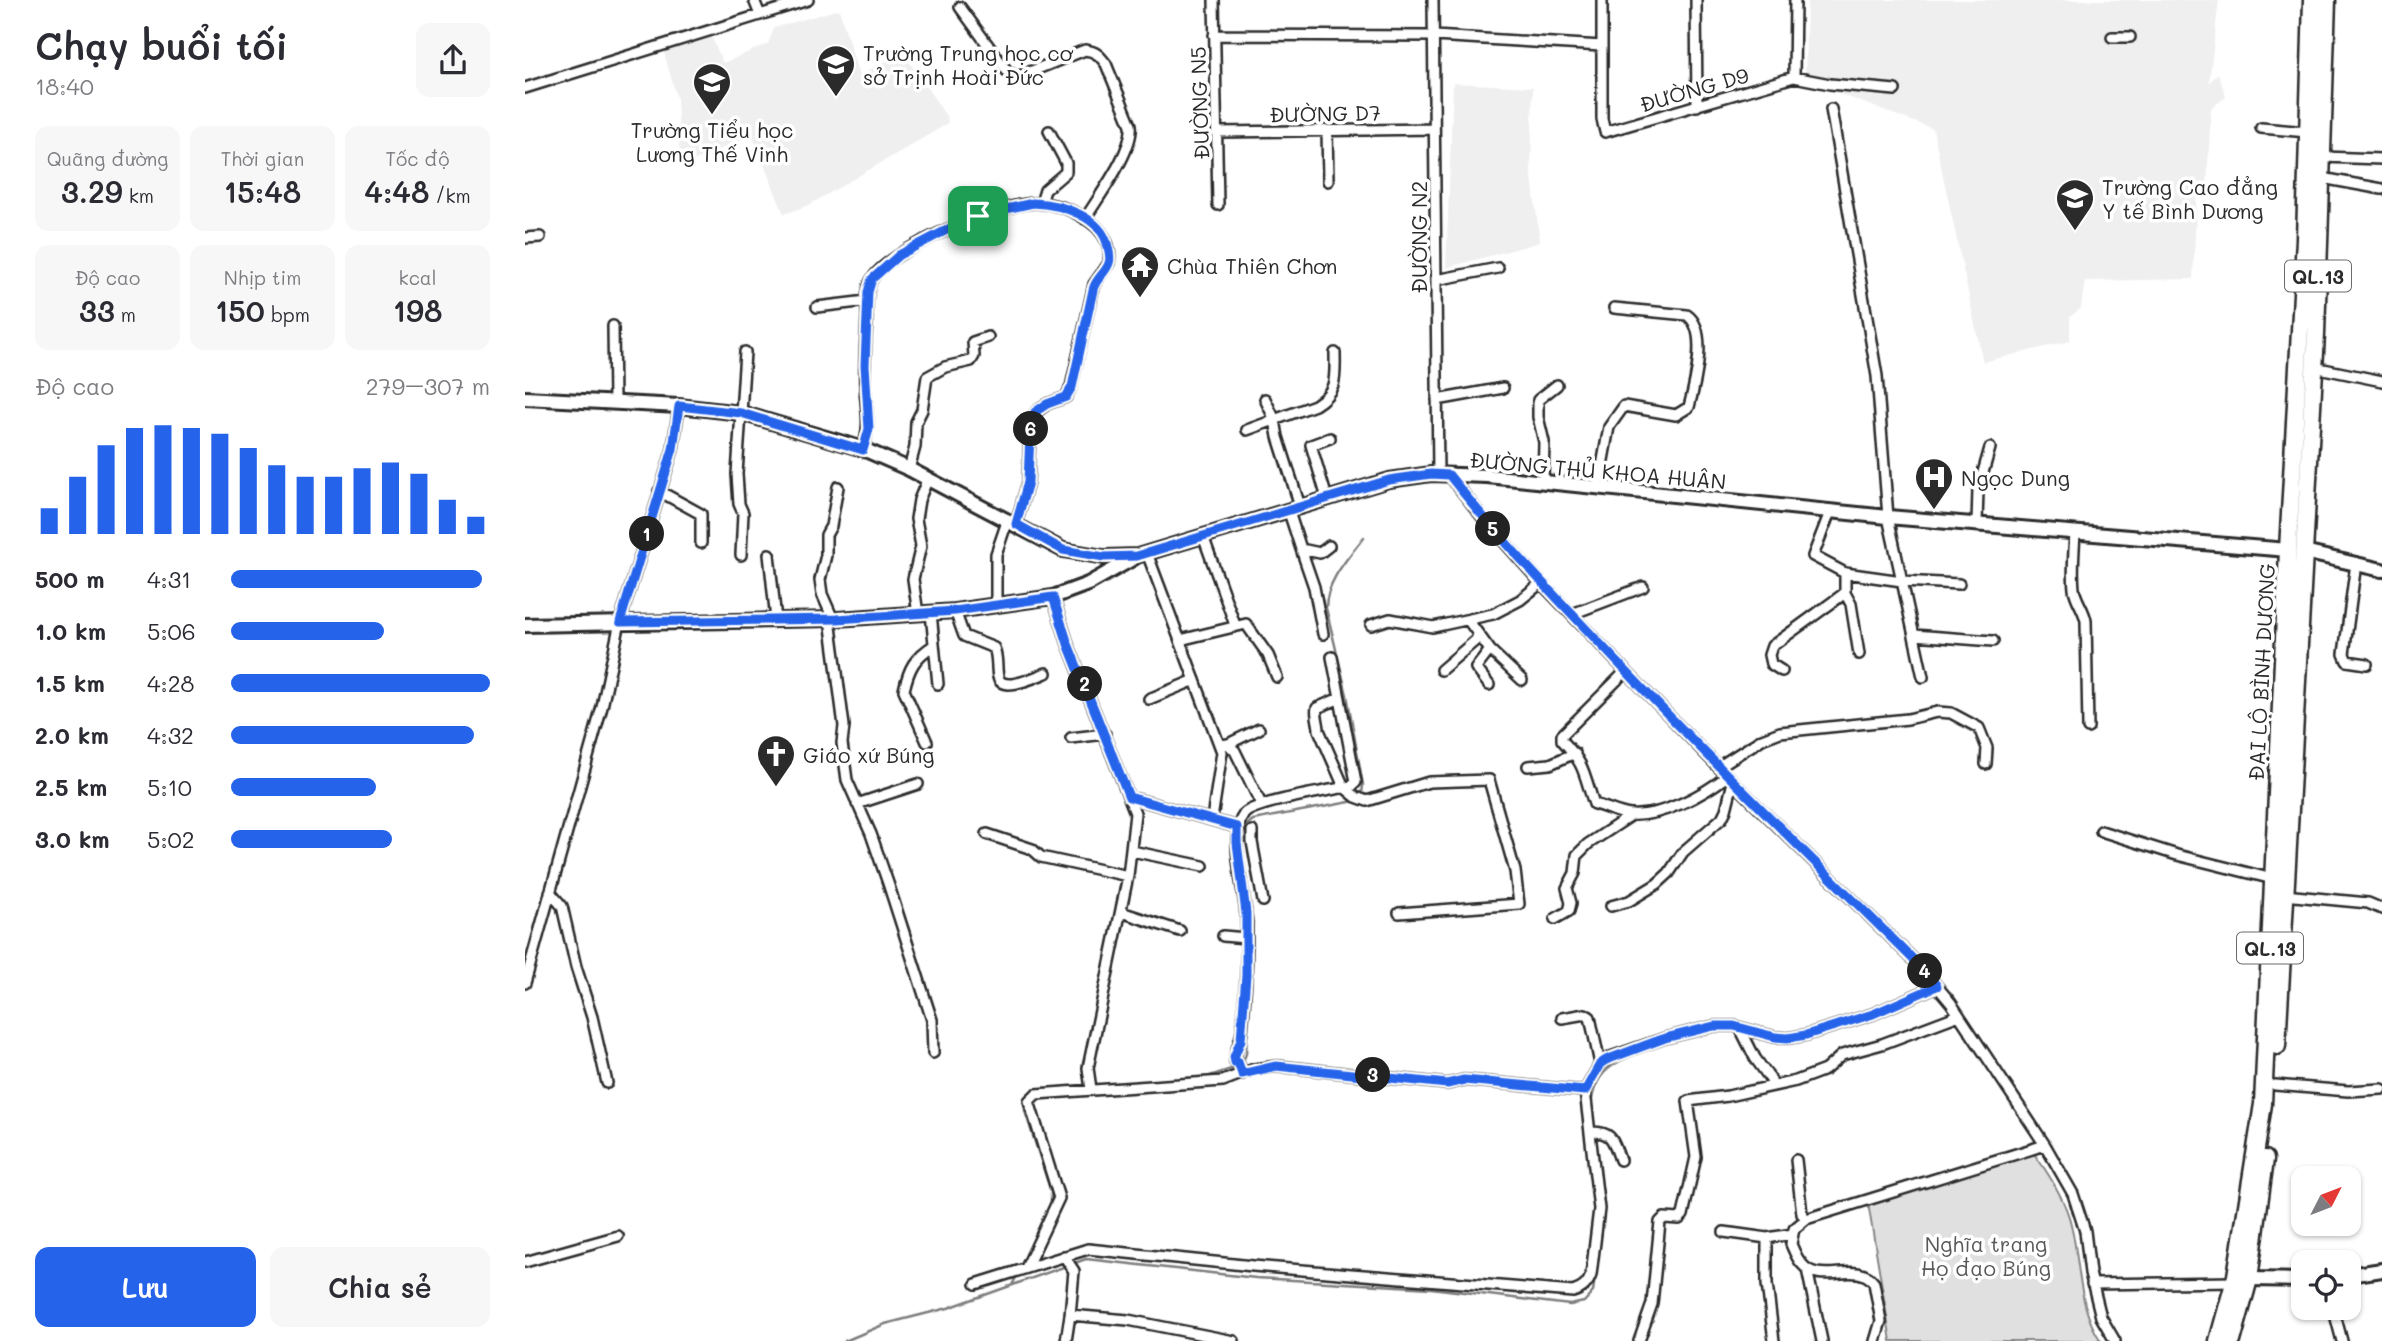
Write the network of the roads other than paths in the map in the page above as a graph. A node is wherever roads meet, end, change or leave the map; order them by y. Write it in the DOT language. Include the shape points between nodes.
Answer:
graph roads {
  1 [pos="754,0"];
  2 [pos="808,0"];
  3 [pos="1214,0"];
  4 [pos="1433,0"];
  5 [pos="1602,0"];
  6 [pos="1696,0"];
  7 [pos="1795,0"];
  8 [pos="2312,0"];
  9 [pos="2327,0"];
  10 [pos="960,7"];
  11 [pos="760,15"];
  12 [pos="1214,35"];
  13 [pos="1434,36"];
  14 [pos="2112,37"];
  15 [pos="2130,37"];
  16 [pos="1602,46"];
  17 [pos="1794,77"];
  18 [pos="525,88"];
  19 [pos="1895,90"];
  20 [pos="1697,106"];
  21 [pos="1831,109"];
  22 [pos="2316,113"];
  23 [pos="2261,128"];
  24 [pos="1434,129"];
  25 [pos="1049,131"];
  26 [pos="1327,131"];
  27 [pos="1217,132"];
  28 [pos="2308,132"];
  29 [pos="2322,157"];
  30 [pos="2382,159"];
  31 [pos="2322,178"];
  32 [pos="1328,181"];
  33 [pos="2382,189"];
  34 [pos="1041,203"];
  35 [pos="1218,205"];
  36 [pos="1085,219"];
  37 [pos="540,237"];
  38 [pos="525,239"];
  39 [pos="1498,268"];
  40 [pos="1436,280"];
  41 [pos="867,301"];
  42 [pos="817,307"];
  43 [pos="1614,309"];
  44 [pos="613,326"];
  45 [pos="988,337"];
  46 [pos="745,352"];
  47 [pos="1335,353"];
  48 [pos="2314,367"];
  49 [pos="2382,381"];
  50 [pos="1557,385"];
  51 [pos="1503,388"];
  52 [pos="525,398"];
  53 [pos="1265,399"];
  54 [pos="1437,400"];
  55 [pos="614,402"];
  56 [pos="679,406"];
  57 [pos="741,413"];
  58 [pos="1275,420"];
  59 [pos="1247,430"];
  60 [pos="1330,438"];
  61 [pos="1990,448"];
  62 [pos="863,450"];
  63 [pos="909,469"];
  64 [pos="1444,475"];
  65 [pos="928,478"];
  66 [pos="1542,482"];
  67 [pos="838,487"];
  68 [pos="1598,488"];
  69 [pos="659,491"];
  70 [pos="1327,498"];
  71 [pos="1294,507"];
  72 [pos="1830,512"];
  73 [pos="1888,517"];
  74 [pos="1012,522"];
  75 [pos="1977,524"];
  76 [pos="2075,533"];
  77 [pos="1203,536"];
  78 [pos="701,543"];
  79 [pos="1329,546"];
  80 [pos="1301,549"];
  81 [pos="2296,551"];
  82 [pos="769,554"];
  83 [pos="741,555"];
  84 [pos="1142,555"];
  85 [pos="2356,564"];
  86 [pos="2382,570"];
  87 [pos="1845,573"];
  88 [pos="1902,581"];
  89 [pos="1541,583"];
  90 [pos="1959,584"];
  91 [pos="1643,587"];
  92 [pos="1845,593"];
  93 [pos="1053,597"];
  94 [pos="996,606"];
  95 [pos="955,611"];
  96 [pos="924,613"];
  97 [pos="1572,614"];
  98 [pos="831,619"];
  99 [pos="776,620"];
  100 [pos="1468,620"];
  101 [pos="620,622"];
  102 [pos="525,625"];
  103 [pos="1235,625"];
  104 [pos="1370,625"];
  105 [pos="1323,634"];
  106 [pos="1478,635"];
  107 [pos="1914,635"];
  108 [pos="1179,640"];
  109 [pos="1993,640"];
  110 [pos="934,645"];
  111 [pos="1490,650"];
  112 [pos="1859,654"];
  113 [pos="1332,657"];
  114 [pos="2367,664"];
  115 [pos="1441,670"];
  116 [pos="1626,671"];
  117 [pos="1782,671"];
  118 [pos="1046,673"];
  119 [pos="1277,677"];
  120 [pos="1923,677"];
  121 [pos="1195,680"];
  122 [pos="1523,680"];
  123 [pos="938,684"];
  124 [pos="1489,685"];
  125 [pos="1340,698"];
  126 [pos="1149,699"];
  127 [pos="2088,728"];
  128 [pos="1259,729"];
  129 [pos="1105,734"];
  130 [pos="1072,737"];
  131 [pos="927,742"];
  132 [pos="1224,745"];
  133 [pos="1575,753"];
  134 [pos="1986,764"];
  135 [pos="1528,766"];
  136 [pos="1718,767"];
  137 [pos="1730,779"];
  138 [pos="918,783"];
  139 [pos="1344,788"];
  140 [pos="1129,797"];
  141 [pos="857,804"];
  142 [pos="1261,804"];
  143 [pos="1632,815"];
  144 [pos="1212,819"];
  145 [pos="1237,827"];
  146 [pos="1252,831"];
  147 [pos="2101,831"];
  148 [pos="987,834"];
  149 [pos="1243,843"];
  150 [pos="1132,851"];
  151 [pos="1203,866"];
  152 [pos="1128,876"];
  153 [pos="2273,879"];
  154 [pos="550,892"];
  155 [pos="2284,895"];
  156 [pos="1263,901"];
  157 [pos="1611,906"];
  158 [pos="2382,909"];
  159 [pos="1121,912"];
  160 [pos="1399,913"];
  161 [pos="1555,919"];
  162 [pos="1179,931"];
  163 [pos="1223,936"];
  164 [pos="1246,938"];
  165 [pos="525,983"];
  166 [pos="1937,986"];
  167 [pos="1959,1015"];
  168 [pos="1562,1018"];
  169 [pos="1740,1028"];
  170 [pos="933,1053"];
  171 [pos="1600,1064"];
  172 [pos="1242,1074"];
  173 [pos="1771,1080"];
  174 [pos="607,1083"];
  175 [pos="2275,1085"];
  176 [pos="1091,1089"];
  177 [pos="2382,1089"];
  178 [pos="1585,1091"];
  179 [pos="1594,1132"];
  180 [pos="2045,1145"];
  181 [pos="1620,1160"];
  182 [pos="1796,1160"];
  183 [pos="1806,1219"];
  184 [pos="1724,1232"];
  185 [pos="1793,1234"];
  186 [pos="618,1236"];
  187 [pos="1767,1238"];
  188 [pos="1066,1258"];
  189 [pos="525,1262"];
  190 [pos="1026,1268"];
  191 [pos="1807,1269"];
  192 [pos="2382,1270"];
  193 [pos="2361,1273"];
  194 [pos="2291,1280"];
  195 [pos="2242,1281"];
  196 [pos="976,1284"];
  197 [pos="2092,1284"];
  198 [pos="1070,1315"];
  199 [pos="2336,1320"];
  200 [pos="1066,1341"];
  201 [pos="1234,1341"];
  202 [pos="1639,1341"];
  203 [pos="1774,1341"];
  204 [pos="1822,1341"];
  205 [pos="1875,1341"];
  206 [pos="2115,1341"];
  207 [pos="2218,1341"];
  208 [pos="2232,1341"];
  209 [pos="2342,1341"];
  1 -- 11 [label="street"];
  2 -- 11 [label="street"];
  3 -- 12 [label="street, ĐƯỜNG N5"];
  4 -- 13 [label="street, ĐƯỜNG N2"];
  5 -- 16 [label="street"];
  6 -- 20 [label="street"];
  7 -- 17 [label="street"];
  8 -- 22 [label="highway, ĐẠI LỘ BÌNH DƯƠNG / QL.13"];
  9 -- 22 [label="highway, ĐẠI LỘ BÌNH DƯƠNG / QL.13"];
  10 -- 36 [label="street" via="1007,71 1017,77 1085,50 1101,56 1106,64 1132,134"];
  11 -- 18 [label="street"];
  12 -- 13 [label="street"];
  12 -- 27 [label="street, ĐƯỜNG N5"];
  13 -- 16 [label="street"];
  13 -- 24 [label="street, ĐƯỜNG N2"];
  14 -- 15 [label="street"];
  16 -- 20 [label="street, ĐƯỜNG D9" via="1604,130"];
  17 -- 19 [label="street"];
  17 -- 20 [label="street, ĐƯỜNG D9"];
  21 -- 73 [label="street" via="1877,376"];
  22 -- 28 [label="highway, ĐẠI LỘ BÌNH DƯƠNG / QL.13"];
  22 -- 29 [label="highway, ĐẠI LỘ BÌNH DƯƠNG / QL.13"];
  23 -- 28 [label="street"];
  24 -- 26 [label="street, ĐƯỜNG D7"];
  24 -- 40 [label="street, ĐƯỜNG N2"];
  25 -- 34 [label="street" via="1066,172 1045,190"];
  26 -- 27 [label="street, ĐƯỜNG D7"];
  26 -- 32 [label="street"];
  27 -- 35 [label="street, ĐƯỜNG N5"];
  28 -- 81 [label="highway, ĐẠI LỘ BÌNH DƯƠNG / QL.13"];
  29 -- 30 [label="street"];
  29 -- 31 [label="highway, ĐẠI LỘ BÌNH DƯƠNG / QL.13"];
  31 -- 33 [label="street"];
  31 -- 48 [label="highway, ĐẠI LỘ BÌNH DƯƠNG / QL.13"];
  34 -- 36 [label="street"];
  34 -- 41 [label="street" via="978,216 899,255 872,279"];
  36 -- 74 [label="street" via="1108,243 1109,263 1094,284 1072,387 1066,397 1047,404 1033,417 1028,482"];
  37 -- 38 [label="street"];
  39 -- 40 [label="street"];
  40 -- 54 [label="street, ĐƯỜNG N2"];
  41 -- 42 [label="street"];
  41 -- 62 [label="street" via="869,429"];
  43 -- 68 [label="street" via="1687,314 1698,328 1697,372 1689,407 1676,415 1624,406 1609,427"];
  44 -- 55 [label="street"];
  45 -- 63 [label="street" via="973,342 971,361 944,367 927,377"];
  46 -- 57 [label="street"];
  47 -- 58 [label="street" via="1329,396"];
  48 -- 49 [label="street"];
  48 -- 81 [label="highway, ĐẠI LỘ BÌNH DƯƠNG / QL.13"];
  50 -- 66 [label="street" via="1538,400"];
  51 -- 54 [label="street"];
  52 -- 55 [label="main road, ĐƯỜNG THỦ KHOA HUÂN"];
  53 -- 58 [label="street"];
  54 -- 64 [label="street, ĐƯỜNG N2"];
  55 -- 56 [label="main road, ĐƯỜNG THỦ KHOA HUÂN"];
  56 -- 57 [label="main road, ĐƯỜNG THỦ KHOA HUÂN"];
  56 -- 69 [label="street" via="673,449"];
  57 -- 62 [label="main road, ĐƯỜNG THỦ KHOA HUÂN"];
  57 -- 83 [label="street" via="737,474 743,513"];
  58 -- 59 [label="street"];
  58 -- 71 [label="street"];
  60 -- 70 [label="street" via="1311,445"];
  61 -- 75 [label="street" via="1978,490"];
  62 -- 63 [label="main road, ĐƯỜNG THỦ KHOA HUÂN"];
  63 -- 65 [label="main road, ĐƯỜNG THỦ KHOA HUÂN"];
  64 -- 66 [label="main road, ĐƯỜNG THỦ KHOA HUÂN"];
  64 -- 70 [label="main road, ĐƯỜNG THỦ KHOA HUÂN" via="1389,480"];
  64 -- 89 [label="street"];
  65 -- 74 [label="main road, ĐƯỜNG THỦ KHOA HUÂN"];
  65 -- 96 [label="street" via="916,519 921,546 913,579"];
  66 -- 68 [label="main road, ĐƯỜNG THỦ KHOA HUÂN"];
  67 -- 98 [label="street" via="820,580"];
  68 -- 72 [label="main road, ĐƯỜNG THỦ KHOA HUÂN"];
  69 -- 78 [label="street" via="701,514"];
  69 -- 101 [label="street"];
  70 -- 71 [label="main road, ĐƯỜNG THỦ KHOA HUÂN"];
  71 -- 77 [label="main road, ĐƯỜNG THỦ KHOA HUÂN"];
  71 -- 80 [label="street"];
  72 -- 73 [label="main road, ĐƯỜNG THỦ KHOA HUÂN"];
  72 -- 87 [label="street" via="1813,556"];
  73 -- 75 [label="main road, ĐƯỜNG THỦ KHOA HUÂN"];
  73 -- 88 [label="street"];
  74 -- 84 [label="main road, ĐƯỜNG THỦ KHOA HUÂN" via="1063,550 1104,557"];
  74 -- 94 [label="street" via="996,554"];
  75 -- 76 [label="main road, ĐƯỜNG THỦ KHOA HUÂN"];
  76 -- 81 [label="main road, ĐƯỜNG THỦ KHOA HUÂN"];
  76 -- 127 [label="street" via="2074,588 2086,621"];
  77 -- 84 [label="main road, ĐƯỜNG THỦ KHOA HUÂN"];
  77 -- 103 [label="street"];
  79 -- 80 [label="street" via="1320,553"];
  80 -- 105 [label="street"];
  81 -- 85 [label="main road, ĐƯỜNG THỦ KHOA HUÂN"];
  81 -- 153 [label="highway, ĐẠI LỘ BÌNH DƯƠNG / QL.13"];
  81 -- 155 [label="highway, ĐẠI LỘ BÌNH DƯƠNG / QL.13"];
  82 -- 99 [label="street"];
  84 -- 93 [label="main road"];
  84 -- 108 [label="street"];
  85 -- 86 [label="main road, ĐƯỜNG THỦ KHOA HUÂN"];
  85 -- 114 [label="street" via="2344,654 2347,661"];
  87 -- 88 [label="street"];
  87 -- 92 [label="street"];
  88 -- 90 [label="street"];
  88 -- 107 [label="street"];
  89 -- 97 [label="street"];
  89 -- 100 [label="street" via="1507,608"];
  91 -- 97 [label="street"];
  92 -- 112 [label="street"];
  92 -- 117 [label="street" via="1772,646 1771,664"];
  93 -- 94 [label="main road"];
  93 -- 129 [label="street"];
  94 -- 95 [label="main road"];
  95 -- 96 [label="main road"];
  95 -- 118 [label="street" via="964,636 994,648 1002,683"];
  96 -- 98 [label="main road"];
  96 -- 110 [label="street"];
  97 -- 116 [label="street"];
  98 -- 99 [label="main road"];
  98 -- 141 [label="street" via="847,780"];
  99 -- 101 [label="main road"];
  100 -- 104 [label="street" via="1433,627 1390,619"];
  100 -- 106 [label="street"];
  101 -- 102 [label="main road"];
  101 -- 154 [label="street" via="602,707"];
  103 -- 108 [label="street"];
  103 -- 119 [label="street" via="1250,627"];
  106 -- 111 [label="street"];
  106 -- 115 [label="street"];
  107 -- 109 [label="street"];
  107 -- 120 [label="street"];
  108 -- 121 [label="street"];
  110 -- 123 [label="street"];
  110 -- 131 [label="street" via="919,655 904,690"];
  111 -- 122 [label="street"];
  111 -- 124 [label="street" via="1476,668"];
  113 -- 125 [label="street"];
  116 -- 133 [label="street" via="1562,736"];
  116 -- 136 [label="street"];
  121 -- 126 [label="street"];
  121 -- 132 [label="street"];
  125 -- 139 [label="street" via="1357,777 1352,786"];
  125 -- 139 [label="street" via="1316,711 1319,730"];
  128 -- 132 [label="street"];
  129 -- 130 [label="street"];
  129 -- 140 [label="street"];
  132 -- 142 [label="street" via="1235,751"];
  132 -- 144 [label="street"];
  133 -- 135 [label="street" via="1550,764"];
  133 -- 143 [label="street" via="1594,804"];
  134 -- 136 [label="street" via="1987,748 1979,728 1951,713 1937,712 1780,733"];
  136 -- 137 [label="street"];
  137 -- 143 [label="street" via="1669,809"];
  137 -- 157 [label="street" via="1722,818 1643,894"];
  137 -- 166 [label="street"];
  138 -- 141 [label="street"];
  139 -- 142 [label="street"];
  139 -- 160 [label="street" via="1367,801 1429,782 1489,780 1515,871 1519,904"];
  140 -- 144 [label="street"];
  140 -- 150 [label="street" via="1135,813"];
  141 -- 170 [label="street" via="932,1020"];
  142 -- 145 [label="street" via="1245,812"];
  143 -- 161 [label="street" via="1577,855 1567,888 1569,911"];
  144 -- 145 [label="street"];
  145 -- 149 [label="street"];
  146 -- 149 [label="street"];
  147 -- 153 [label="street"];
  148 -- 152 [label="street" via="1032,849 1041,857"];
  149 -- 156 [label="street"];
  149 -- 164 [label="street"];
  150 -- 151 [label="street"];
  150 -- 152 [label="street"];
  152 -- 159 [label="street"];
  153 -- 195 [label="highway, ĐẠI LỘ BÌNH DƯƠNG / QL.13" via="2263,1104"];
  154 -- 165 [label="street"];
  154 -- 174 [label="street" via="562,906"];
  155 -- 158 [label="street" via="2368,903"];
  155 -- 175 [label="highway, ĐẠI LỘ BÌNH DƯƠNG / QL.13"];
  159 -- 162 [label="street"];
  159 -- 176 [label="street" via="1088,1068"];
  163 -- 164 [label="street"];
  164 -- 172 [label="street" via="1242,1033 1234,1057"];
  166 -- 167 [label="street"];
  166 -- 169 [label="street" via="1873,1014 1806,1035 1775,1037"];
  167 -- 180 [label="street"];
  167 -- 202 [label="street" via="1842,1055 1825,1070 1797,1080 1688,1101 1696,1161 1683,1215 1660,1222 1652,1304"];
  168 -- 171 [label="street" via="1591,1017"];
  169 -- 171 [label="street" via="1714,1026 1678,1034"];
  169 -- 173 [label="street"];
  171 -- 178 [label="street"];
  172 -- 176 [label="street" via="1223,1081"];
  172 -- 178 [label="street" via="1276,1066 1447,1084 1464,1080"];
  175 -- 177 [label="street"];
  175 -- 195 [label="highway, ĐẠI LỘ BÌNH DƯƠNG / QL.13"];
  176 -- 190 [label="street" via="1036,1094 1028,1101 1059,1198"];
  178 -- 179 [label="street"];
  179 -- 181 [label="street" via="1611,1137"];
  179 -- 188 [label="street" via="1599,1209 1591,1275 1585,1286 1573,1292 1088,1249"];
  180 -- 183 [label="street"];
  180 -- 197 [label="street" via="2073,1194 2085,1231"];
  182 -- 183 [label="street"];
  183 -- 185 [label="street"];
  184 -- 187 [label="street"];
  185 -- 187 [label="street"];
  185 -- 191 [label="street" via="1791,1244"];
  186 -- 189 [label="street"];
  187 -- 203 [label="street"];
  188 -- 190 [label="street"];
  188 -- 198 [label="street" via="1075,1271"];
  190 -- 196 [label="street"];
  191 -- 204 [label="street"];
  191 -- 205 [label="street" via="1814,1274 1860,1273 1871,1279 1881,1321"];
  192 -- 193 [label="main road"];
  194 -- 195 [label="main road"];
  195 -- 197 [label="street"];
  195 -- 207 [label="highway, ĐẠI LỘ BÌNH DƯƠNG / QL.13"];
  195 -- 208 [label="highway, ĐẠI LỘ BÌNH DƯƠNG / QL.13"];
  197 -- 206 [label="street" via="2101,1318"];
  198 -- 200 [label="street"];
  198 -- 201 [label="street" via="1128,1320"];
  199 -- 209 [label="street"];
}
